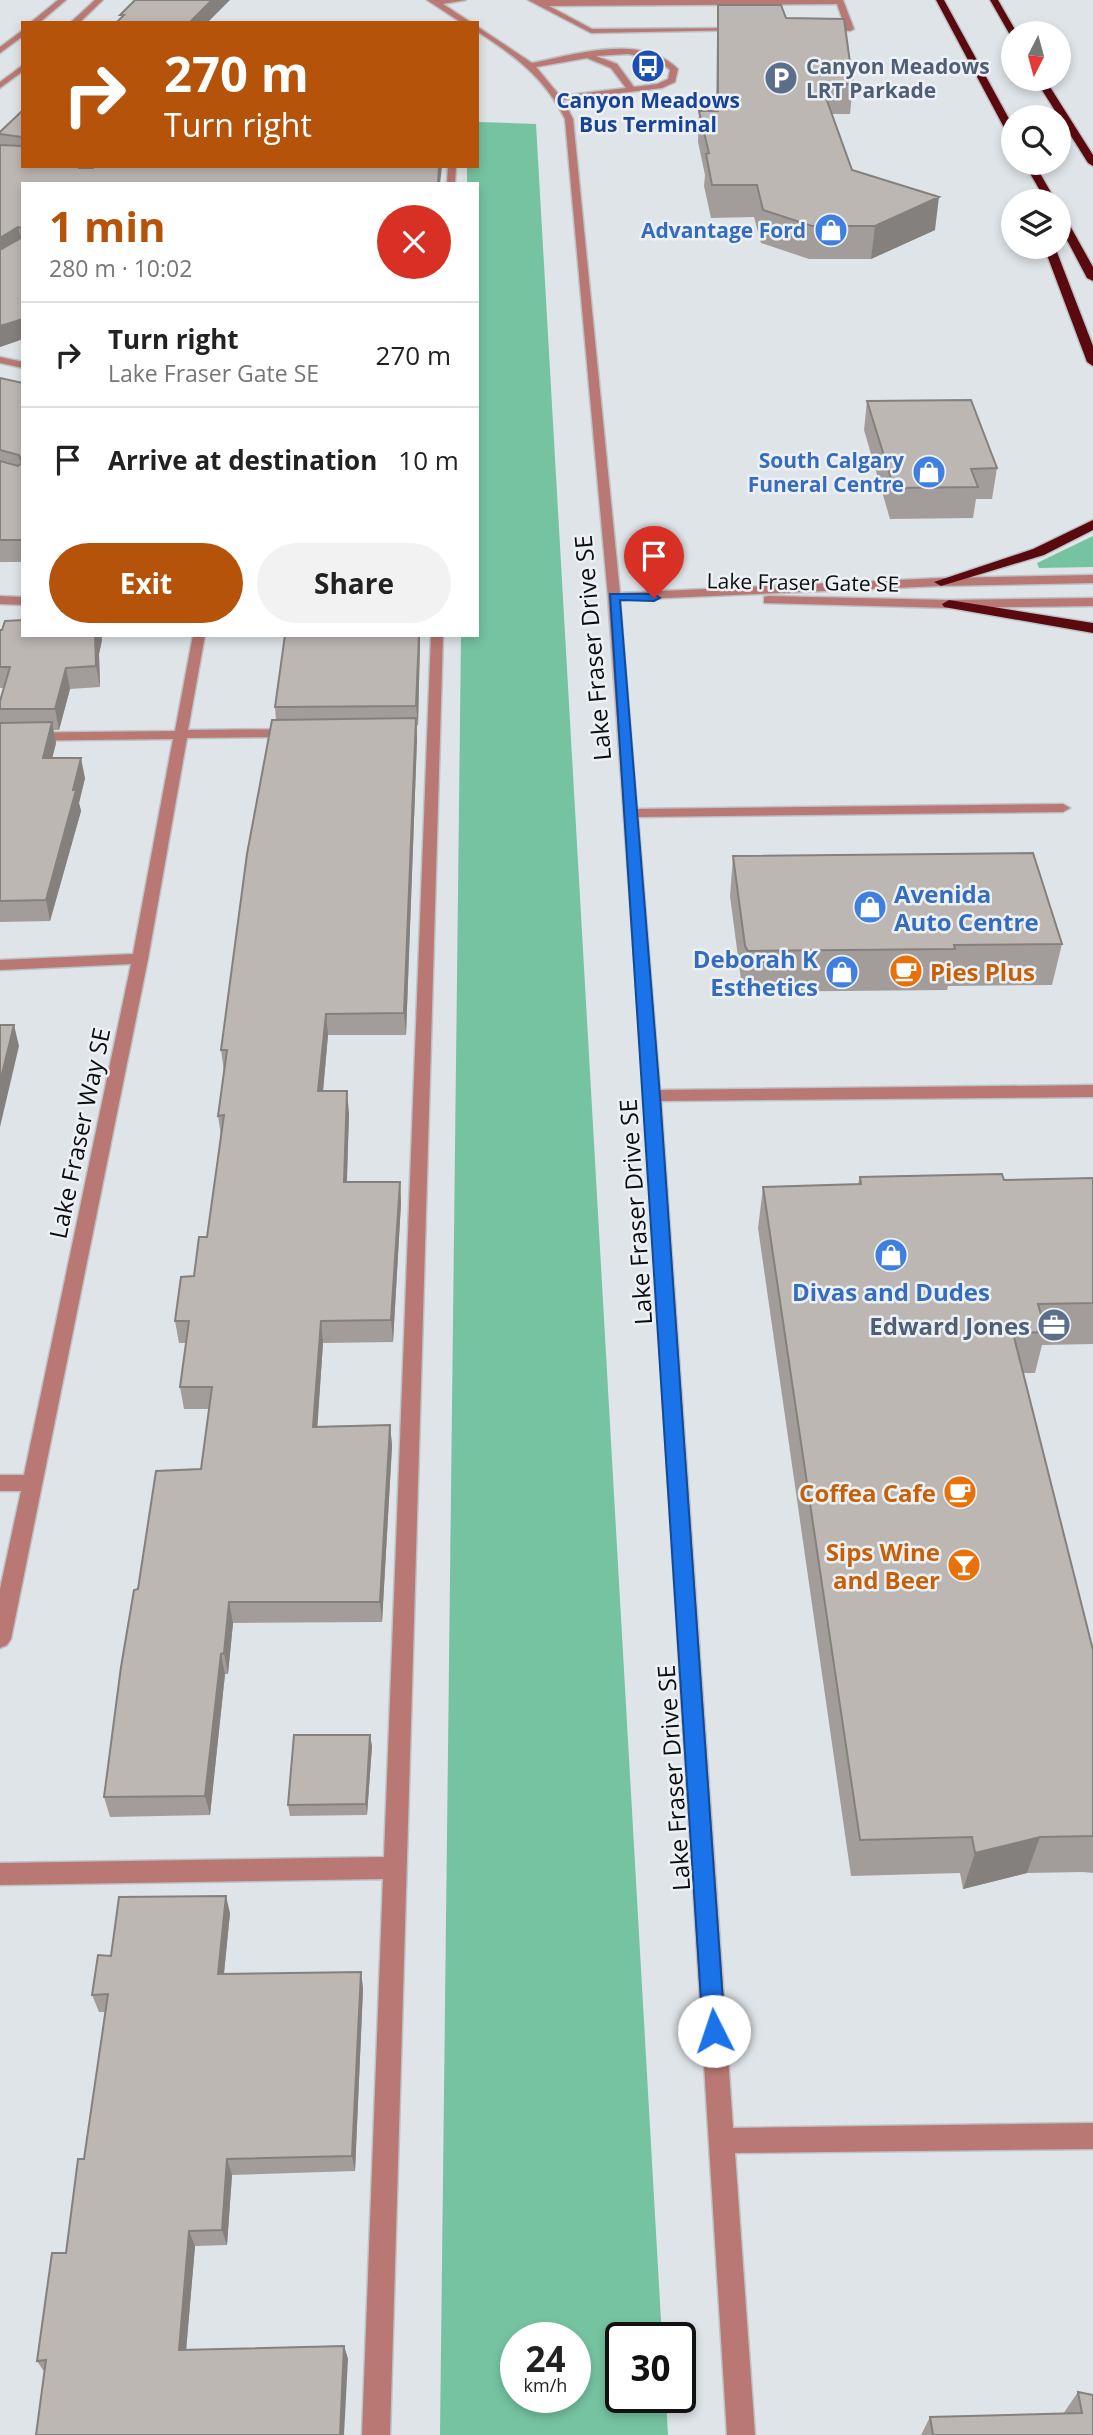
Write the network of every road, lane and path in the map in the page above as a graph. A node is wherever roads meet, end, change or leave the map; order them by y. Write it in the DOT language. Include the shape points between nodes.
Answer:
graph roads {
  1 [pos="62,0"];
  2 [pos="99,0"];
  3 [pos="462,0"];
  4 [pos="940,0"];
  5 [pos="994,0"];
  6 [pos="650,1"];
  7 [pos="780,1"];
  8 [pos="839,1"];
  9 [pos="434,2"];
  10 [pos="535,2"];
  11 [pos="36,21"];
  12 [pos="76,21"];
  13 [pos="465,21"];
  14 [pos="1006,21"];
  15 [pos="809,29"];
  16 [pos="479,30"];
  17 [pos="755,30"];
  18 [pos="21,35"];
  19 [pos="0,41"];
  20 [pos="12,42"];
  21 [pos="21,42"];
  22 [pos="0,51"];
  23 [pos="589,56"];
  24 [pos="533,65"];
  25 [pos="21,69"];
  26 [pos="0,86"];
  27 [pos="632,90"];
  28 [pos="1048,91"];
  29 [pos="560,98"];
  30 [pos="1001,113"];
  31 [pos="1093,163"];
  32 [pos="1071,240"];
  33 [pos="1054,259"];
  34 [pos="1093,278"];
  35 [pos="0,360"];
  36 [pos="1093,362"];
  37 [pos="21,365"];
  38 [pos="1093,524"];
  39 [pos="1093,579"];
  40 [pos="941,582"];
  41 [pos="614,597"];
  42 [pos="0,600"];
  43 [pos="21,601"];
  44 [pos="1093,602"];
  45 [pos="949,604"];
  46 [pos="1093,628"];
  47 [pos="199,637"];
  48 [pos="437,637"];
  49 [pos="310,733"];
  50 [pos="182,734"];
  51 [pos="0,737"];
  52 [pos="1063,808"];
  53 [pos="630,813"];
  54 [pos="140,959"];
  55 [pos="0,965"];
  56 [pos="1093,1091"];
  57 [pos="652,1096"];
  58 [pos="0,1483"];
  59 [pos="30,1483"];
  60 [pos="0,1639"];
  61 [pos="394,1868"];
  62 [pos="0,1874"];
  63 [pos="1093,2136"];
  64 [pos="722,2141"];
  65 [pos="376,2435"];
  66 [pos="741,2435"];
  1 -- 11 [label="street"];
  2 -- 12 [label="street"];
  3 -- 9 [label="street"];
  4 -- 30 [label="highway"];
  5 -- 14 [label="highway"];
  6 -- 7 [label="street"];
  6 -- 10 [label="street"];
  7 -- 8 [label="street"];
  8 -- 15 [label="street" via="850,29"];
  9 -- 13 [label="street"];
  10 -- 17 [label="street" via="591,31"];
  16 -- 24 [label="street, Lake Fraser Drive SE"];
  18 -- 20 [label="street"];
  19 -- 20 [label="street"];
  20 -- 21 [label="street"];
  20 -- 22 [label="street"];
  23 -- 24 [label="street"];
  23 -- 27 [label="street" via="614,66"];
  23 -- 27 [label="street" via="629,51 658,56 674,69 672,80 666,83"];
  24 -- 29 [label="street, Lake Fraser Drive SE"];
  25 -- 26 [label="street"];
  27 -- 29 [label="street"];
  28 -- 31 [label="highway"];
  29 -- 41 [label="street, Lake Fraser Drive SE" via="569,119"];
  32 -- 34 [label="highway"];
  33 -- 36 [label="highway"];
  35 -- 37 [label="street"];
  38 -- 40 [label="highway" via="1070,540 1020,561"];
  39 -- 40 [label="street, Lake Fraser Gate SE"];
  40 -- 41 [label="street, Lake Fraser Gate SE"];
  41 -- 45 [label="street, Lake Fraser Gate SE"];
  41 -- 53 [label="street, Lake Fraser Drive SE"];
  42 -- 43 [label="street"];
  44 -- 45 [label="street, Lake Fraser Gate SE"];
  45 -- 46 [label="highway"];
  47 -- 50 [label="street, Lake Fraser Way SE"];
  48 -- 61 [label="street" via="426,732"];
  49 -- 50 [label="street"];
  50 -- 51 [label="street"];
  50 -- 54 [label="street, Lake Fraser Way SE"];
  52 -- 53 [label="street"];
  53 -- 57 [label="street, Lake Fraser Drive SE"];
  54 -- 55 [label="street"];
  54 -- 59 [label="street, Lake Fraser Way SE"];
  56 -- 57 [label="street"];
  57 -- 64 [label="street, Lake Fraser Drive SE"];
  58 -- 59 [label="street"];
  59 -- 60 [label="street, Lake Fraser Way SE"];
  61 -- 62 [label="street"];
  61 -- 65 [label="street"];
  63 -- 64 [label="street"];
  64 -- 66 [label="street, Lake Fraser Drive SE"];
}
